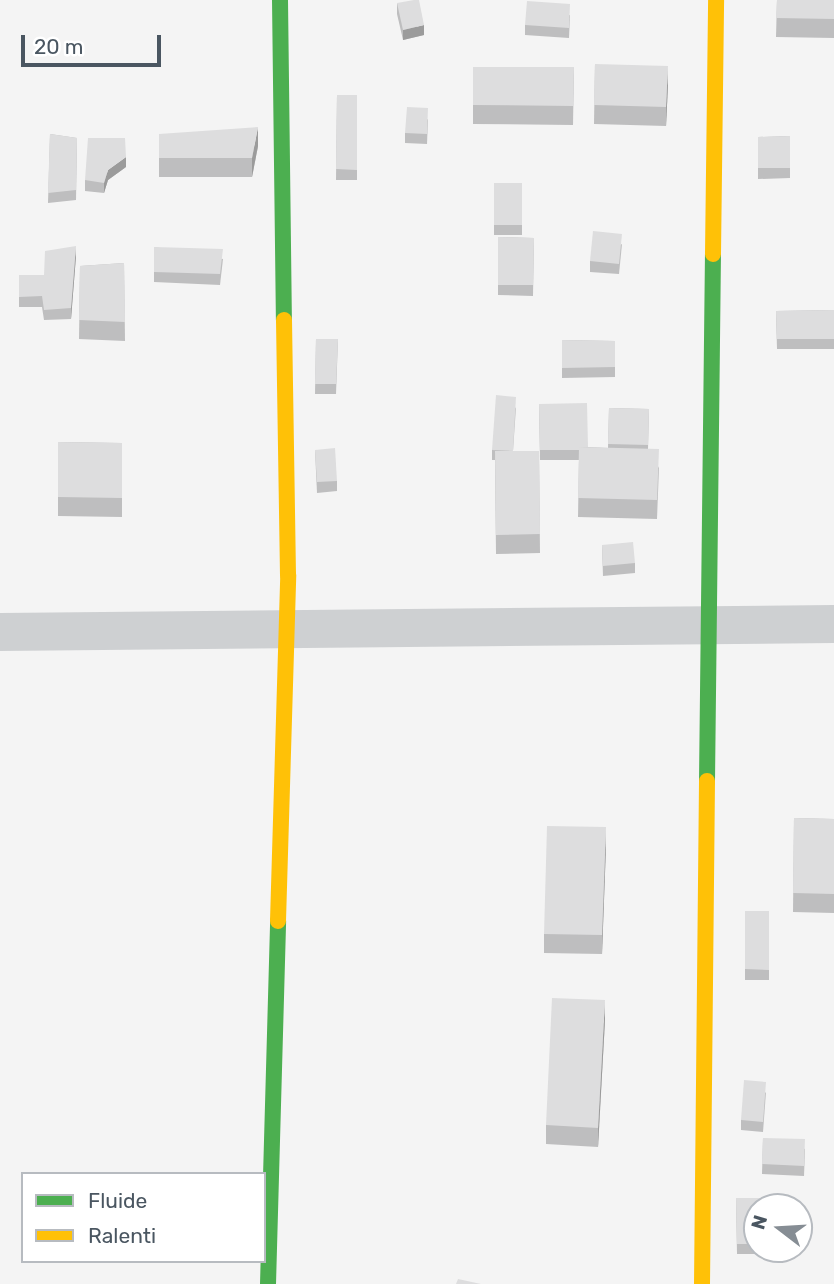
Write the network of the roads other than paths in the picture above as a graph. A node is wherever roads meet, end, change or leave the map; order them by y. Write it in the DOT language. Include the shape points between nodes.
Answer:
graph roads {
  1 [pos="280,0"];
  2 [pos="716,0"];
  3 [pos="834,624"];
  4 [pos="707,625"];
  5 [pos="286,629"];
  6 [pos="0,632"];
  7 [pos="268,1284"];
  8 [pos="702,1284"];
  1 -- 5 [label="street"];
  2 -- 4 [label="street"];
  3 -- 4 [label="street"];
  4 -- 5 [label="street"];
  4 -- 8 [label="street"];
  5 -- 6 [label="street"];
  5 -- 7 [label="street"];
}
